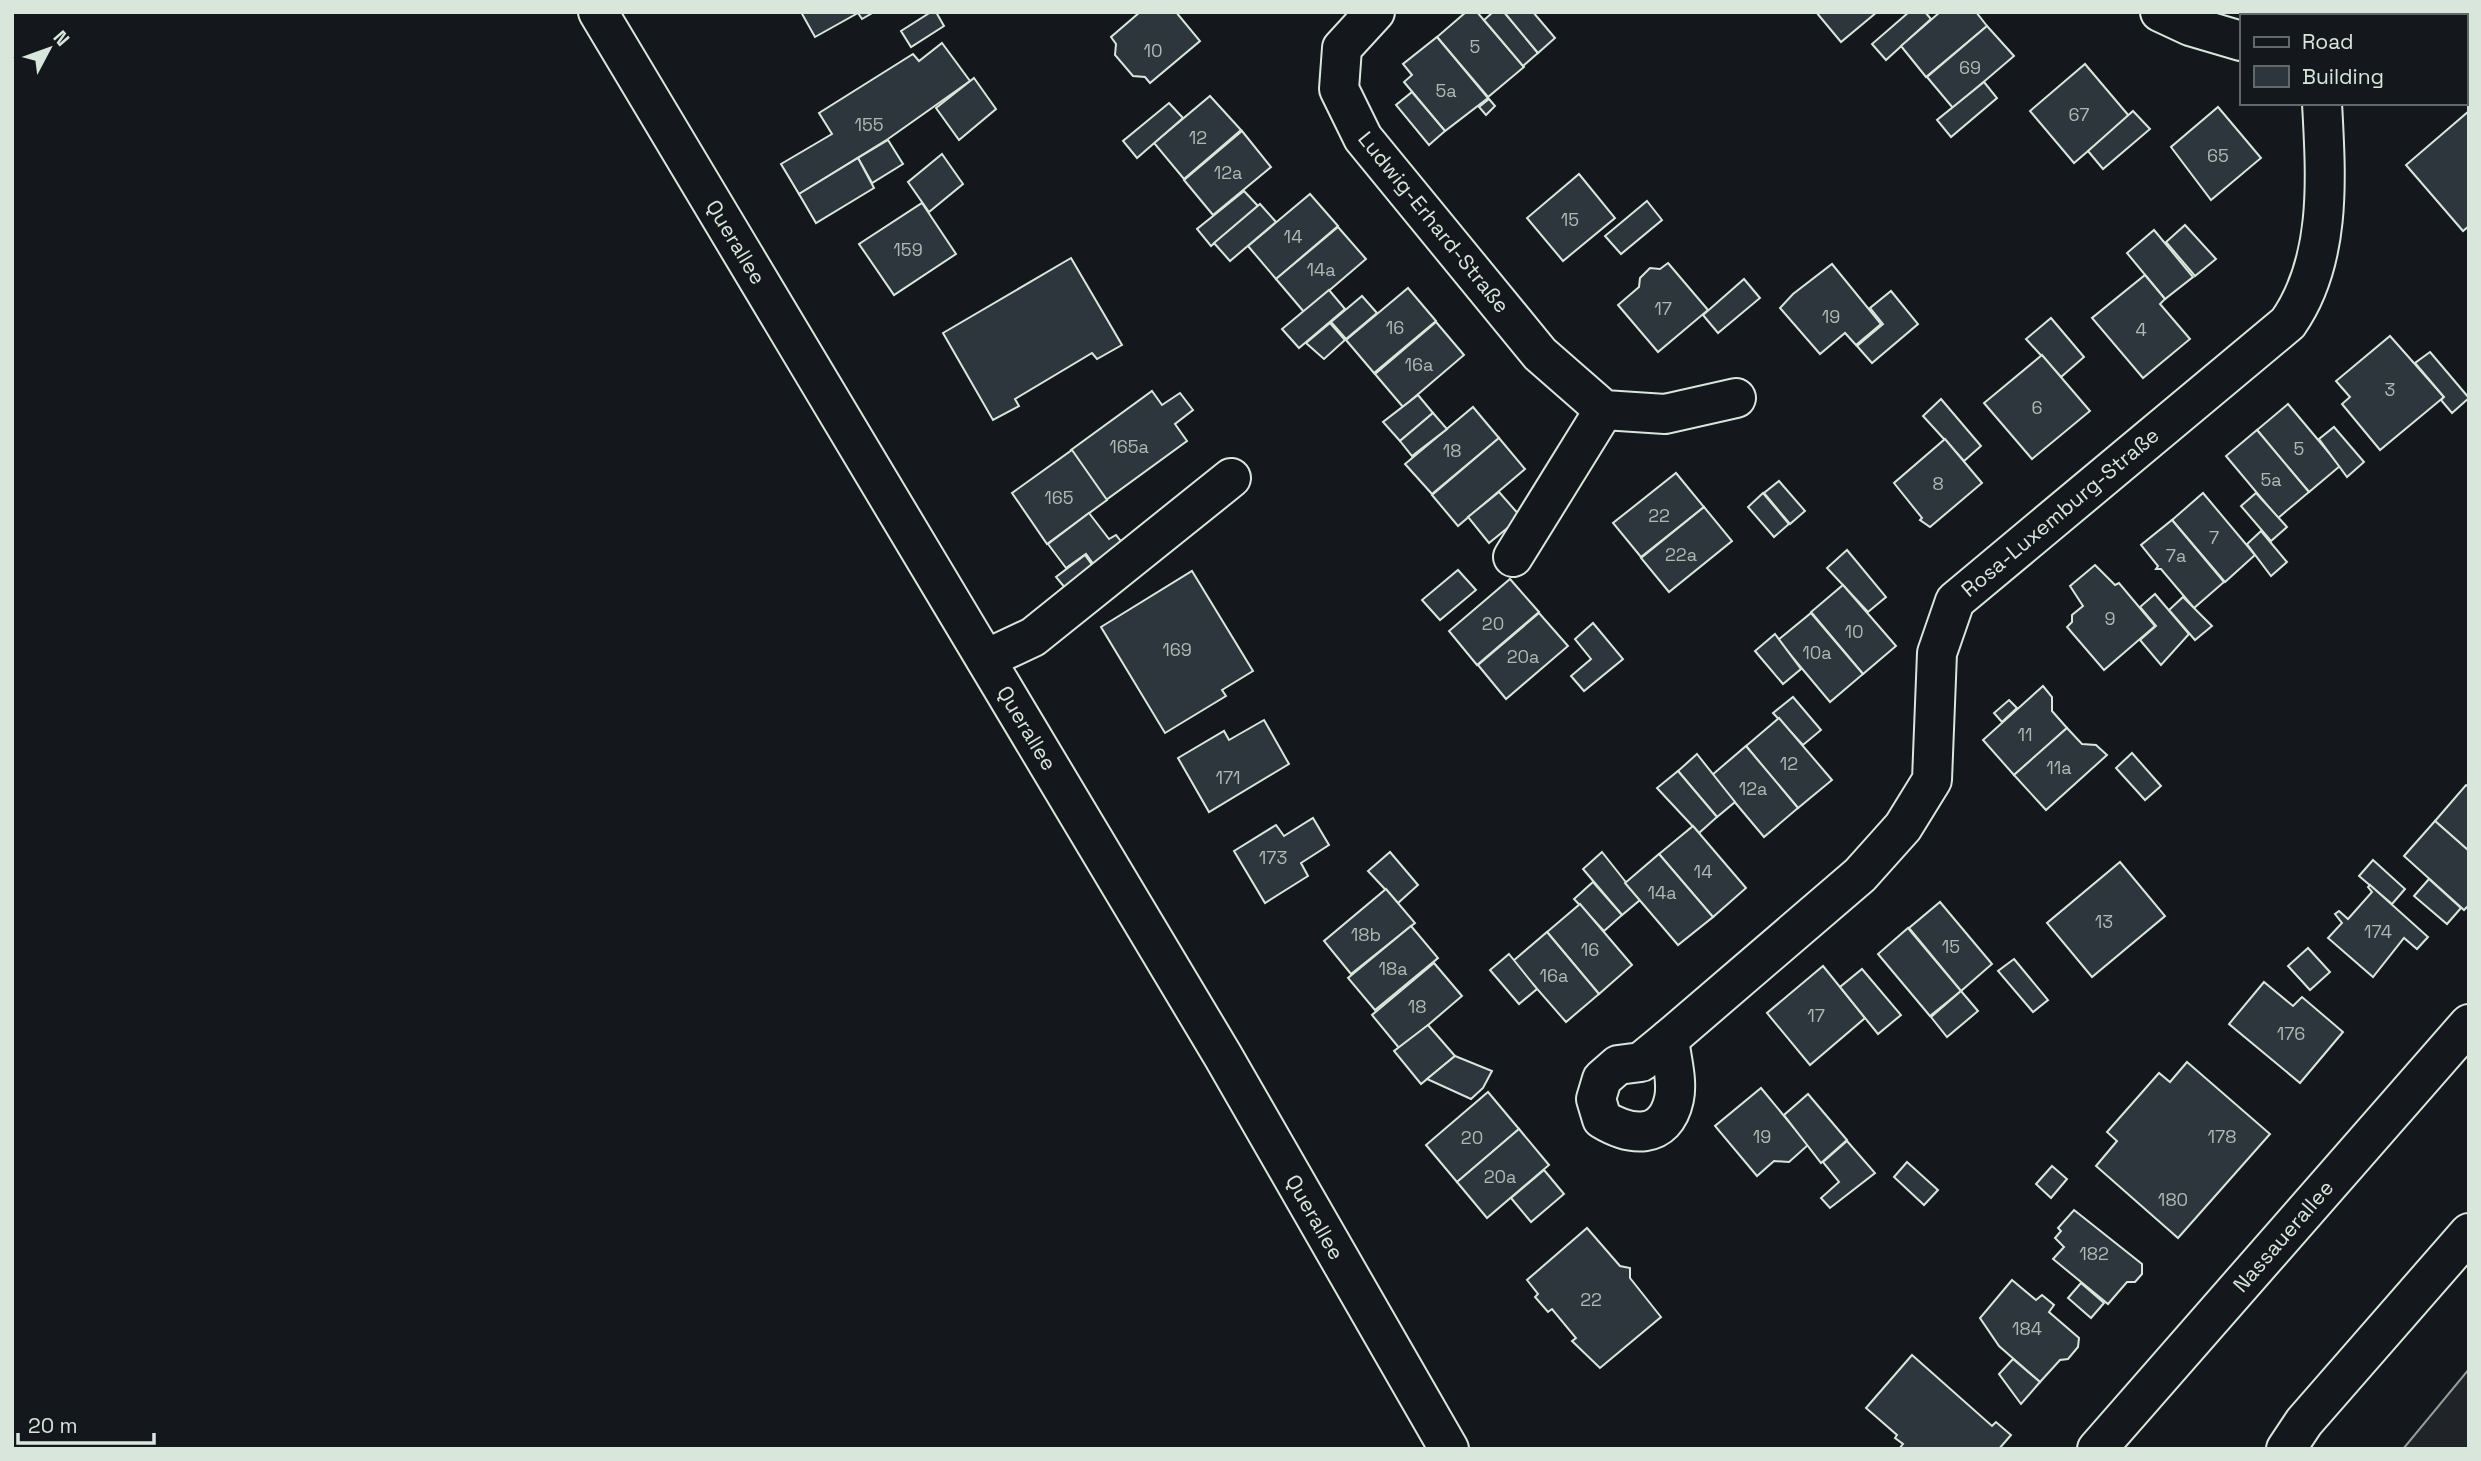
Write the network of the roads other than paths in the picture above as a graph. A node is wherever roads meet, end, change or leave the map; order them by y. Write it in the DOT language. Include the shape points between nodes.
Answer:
graph roads {
  1 [pos="598,12"];
  2 [pos="1375,12"];
  3 [pos="2160,12"];
  4 [pos="2240,41"];
  5 [pos="2322,105"];
  6 [pos="1736,398"];
  7 [pos="1604,410"];
  8 [pos="1231,478"];
  9 [pos="1513,557"];
  10 [pos="986,659"];
  11 [pos="2469,1024"];
  12 [pos="1669,1039"];
  13 [pos="2469,1233"];
  14 [pos="1449,1449"];
  15 [pos="2097,1449"];
  16 [pos="2286,1449"];
  1 -- 10 [label="street, Querallee"];
  2 -- 7 [label="street, Ludwig-Erhard-Straße" via="1342,48 1339,89 1363,138 1540,354"];
  3 -- 4 [label="street"];
  5 -- 12 [label="street, Rosa-Luxemburg-Straße" via="2324,197 2318,255 2301,304 2288,323 1955,601 1937,653 1932,780 1903,827 1860,875"];
  6 -- 7 [label="street" via="1665,414"];
  7 -- 9 [label="street"];
  8 -- 10 [label="street" via="1033,637"];
  10 -- 14 [label="street, Querallee" via="1223,1056"];
  11 -- 15 [label="street, Nassauerallee"];
  13 -- 16 [label="street" via="2304,1422"];
}
